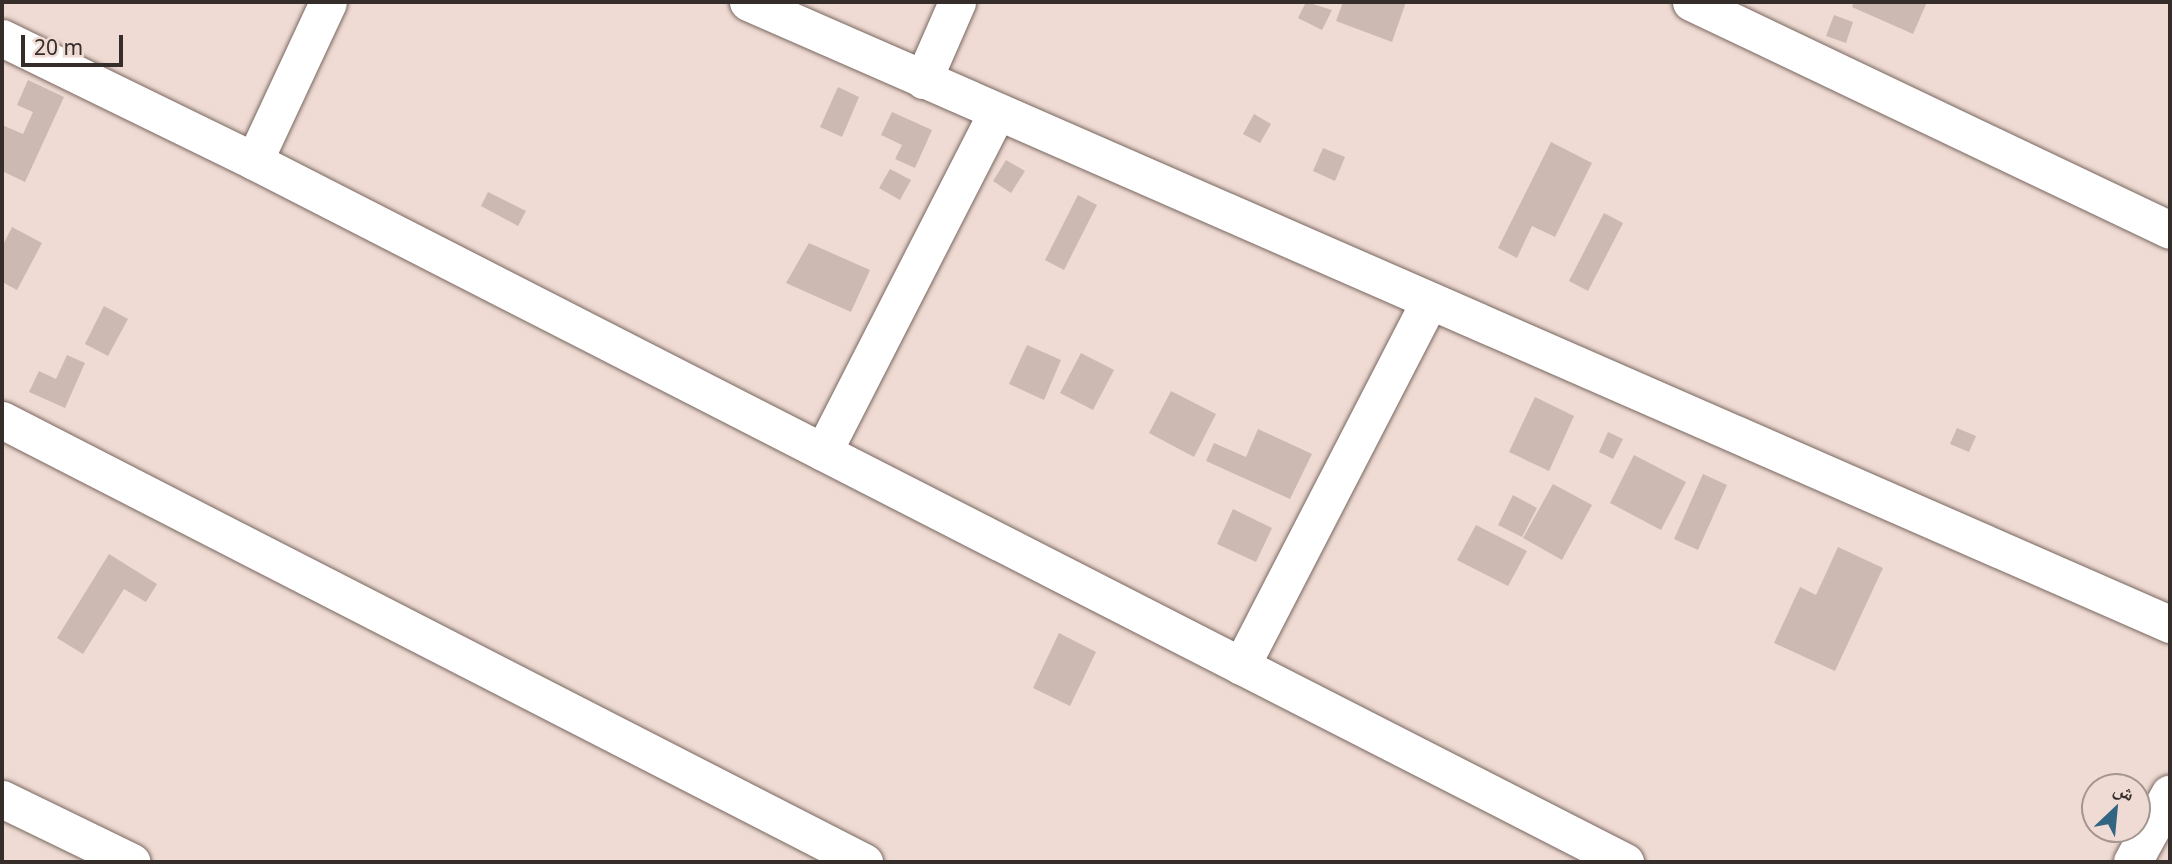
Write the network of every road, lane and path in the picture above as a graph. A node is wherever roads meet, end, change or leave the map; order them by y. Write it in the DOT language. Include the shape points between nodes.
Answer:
graph roads {
  1 [pos="328,2"];
  2 [pos="748,2"];
  3 [pos="957,2"];
  4 [pos="1691,2"];
  5 [pos="2,38"];
  6 [pos="923,80"];
  7 [pos="997,112"];
  8 [pos="254,161"];
  9 [pos="2170,230"];
  10 [pos="1429,302"];
  11 [pos="2,420"];
  12 [pos="823,452"];
  13 [pos="2170,624"];
  14 [pos="1241,666"];
  15 [pos="2170,795"];
  16 [pos="2,799"];
  17 [pos="132,862"];
  18 [pos="864,862"];
  19 [pos="1625,862"];
  20 [pos="2133,862"];
  1 -- 8 [label="street"];
  2 -- 6 [label="street"];
  3 -- 6 [label="street"];
  4 -- 9 [label="street"];
  5 -- 8 [label="street"];
  6 -- 7 [label="street"];
  7 -- 10 [label="street"];
  7 -- 12 [label="street"];
  8 -- 12 [label="street"];
  10 -- 13 [label="street"];
  10 -- 14 [label="street"];
  11 -- 18 [label="street"];
  12 -- 14 [label="street"];
  14 -- 19 [label="street"];
  15 -- 20 [label="street"];
  16 -- 17 [label="street"];
}
